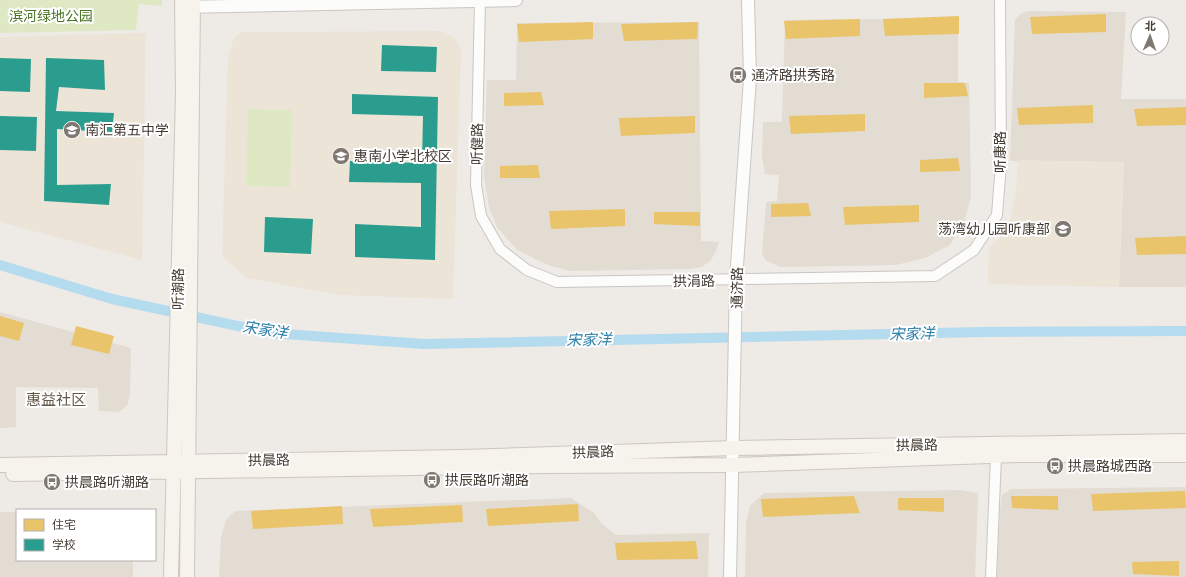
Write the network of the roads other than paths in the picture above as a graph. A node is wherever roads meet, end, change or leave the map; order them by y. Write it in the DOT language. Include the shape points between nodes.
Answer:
graph roads {
  1 [pos="480,0"];
  2 [pos="516,0"];
  3 [pos="748,0"];
  4 [pos="1000,0"];
  5 [pos="188,3"];
  6 [pos="527,270"];
  7 [pos="935,276"];
  8 [pos="736,280"];
  9 [pos="184,352"];
  10 [pos="1186,441"];
  11 [pos="733,448"];
  12 [pos="1186,455"];
  13 [pos="996,456"];
  14 [pos="0,465"];
  15 [pos="733,465"];
  16 [pos="173,467"];
  17 [pos="188,467"];
  18 [pos="0,474"];
  19 [pos="171,577"];
  20 [pos="187,577"];
  21 [pos="730,577"];
  22 [pos="991,577"];
  1 -- 2 [label="street"];
  1 -- 5 [label="street"];
  1 -- 6 [label="street, 听健路" via="476,185 481,216 500,249"];
  3 -- 8 [label="street, 通济路" via="748,109"];
  4 -- 7 [label="street, 听康路" via="1001,164 997,215 974,250"];
  5 -- 9 [label="main road, 听潮路" via="183,93"];
  6 -- 8 [label="street, 拱涓路" via="557,282"];
  7 -- 8 [label="street, 拱涓路"];
  8 -- 11 [label="street, 通济路"];
  9 -- 16 [label="main road, 听潮路"];
  9 -- 17 [label="main road, 听潮路"];
  10 -- 11 [label="main road, 拱晨路"];
  11 -- 15 [label="street, 通济路"];
  11 -- 17 [label="main road, 拱晨路"];
  12 -- 13 [label="main road, 拱晨路"];
  13 -- 15 [label="main road, 拱晨路"];
  13 -- 22 [label="street"];
  14 -- 16 [label="main road, 拱晨路"];
  15 -- 17 [label="main road, 拱晨路"];
  15 -- 21 [label="street, 通济路"];
  16 -- 17 [label="main road, 拱晨路"];
  16 -- 18 [label="main road, 拱晨路"];
  16 -- 19 [label="main road, 听潮路"];
  17 -- 20 [label="main road, 听潮路"];
}
